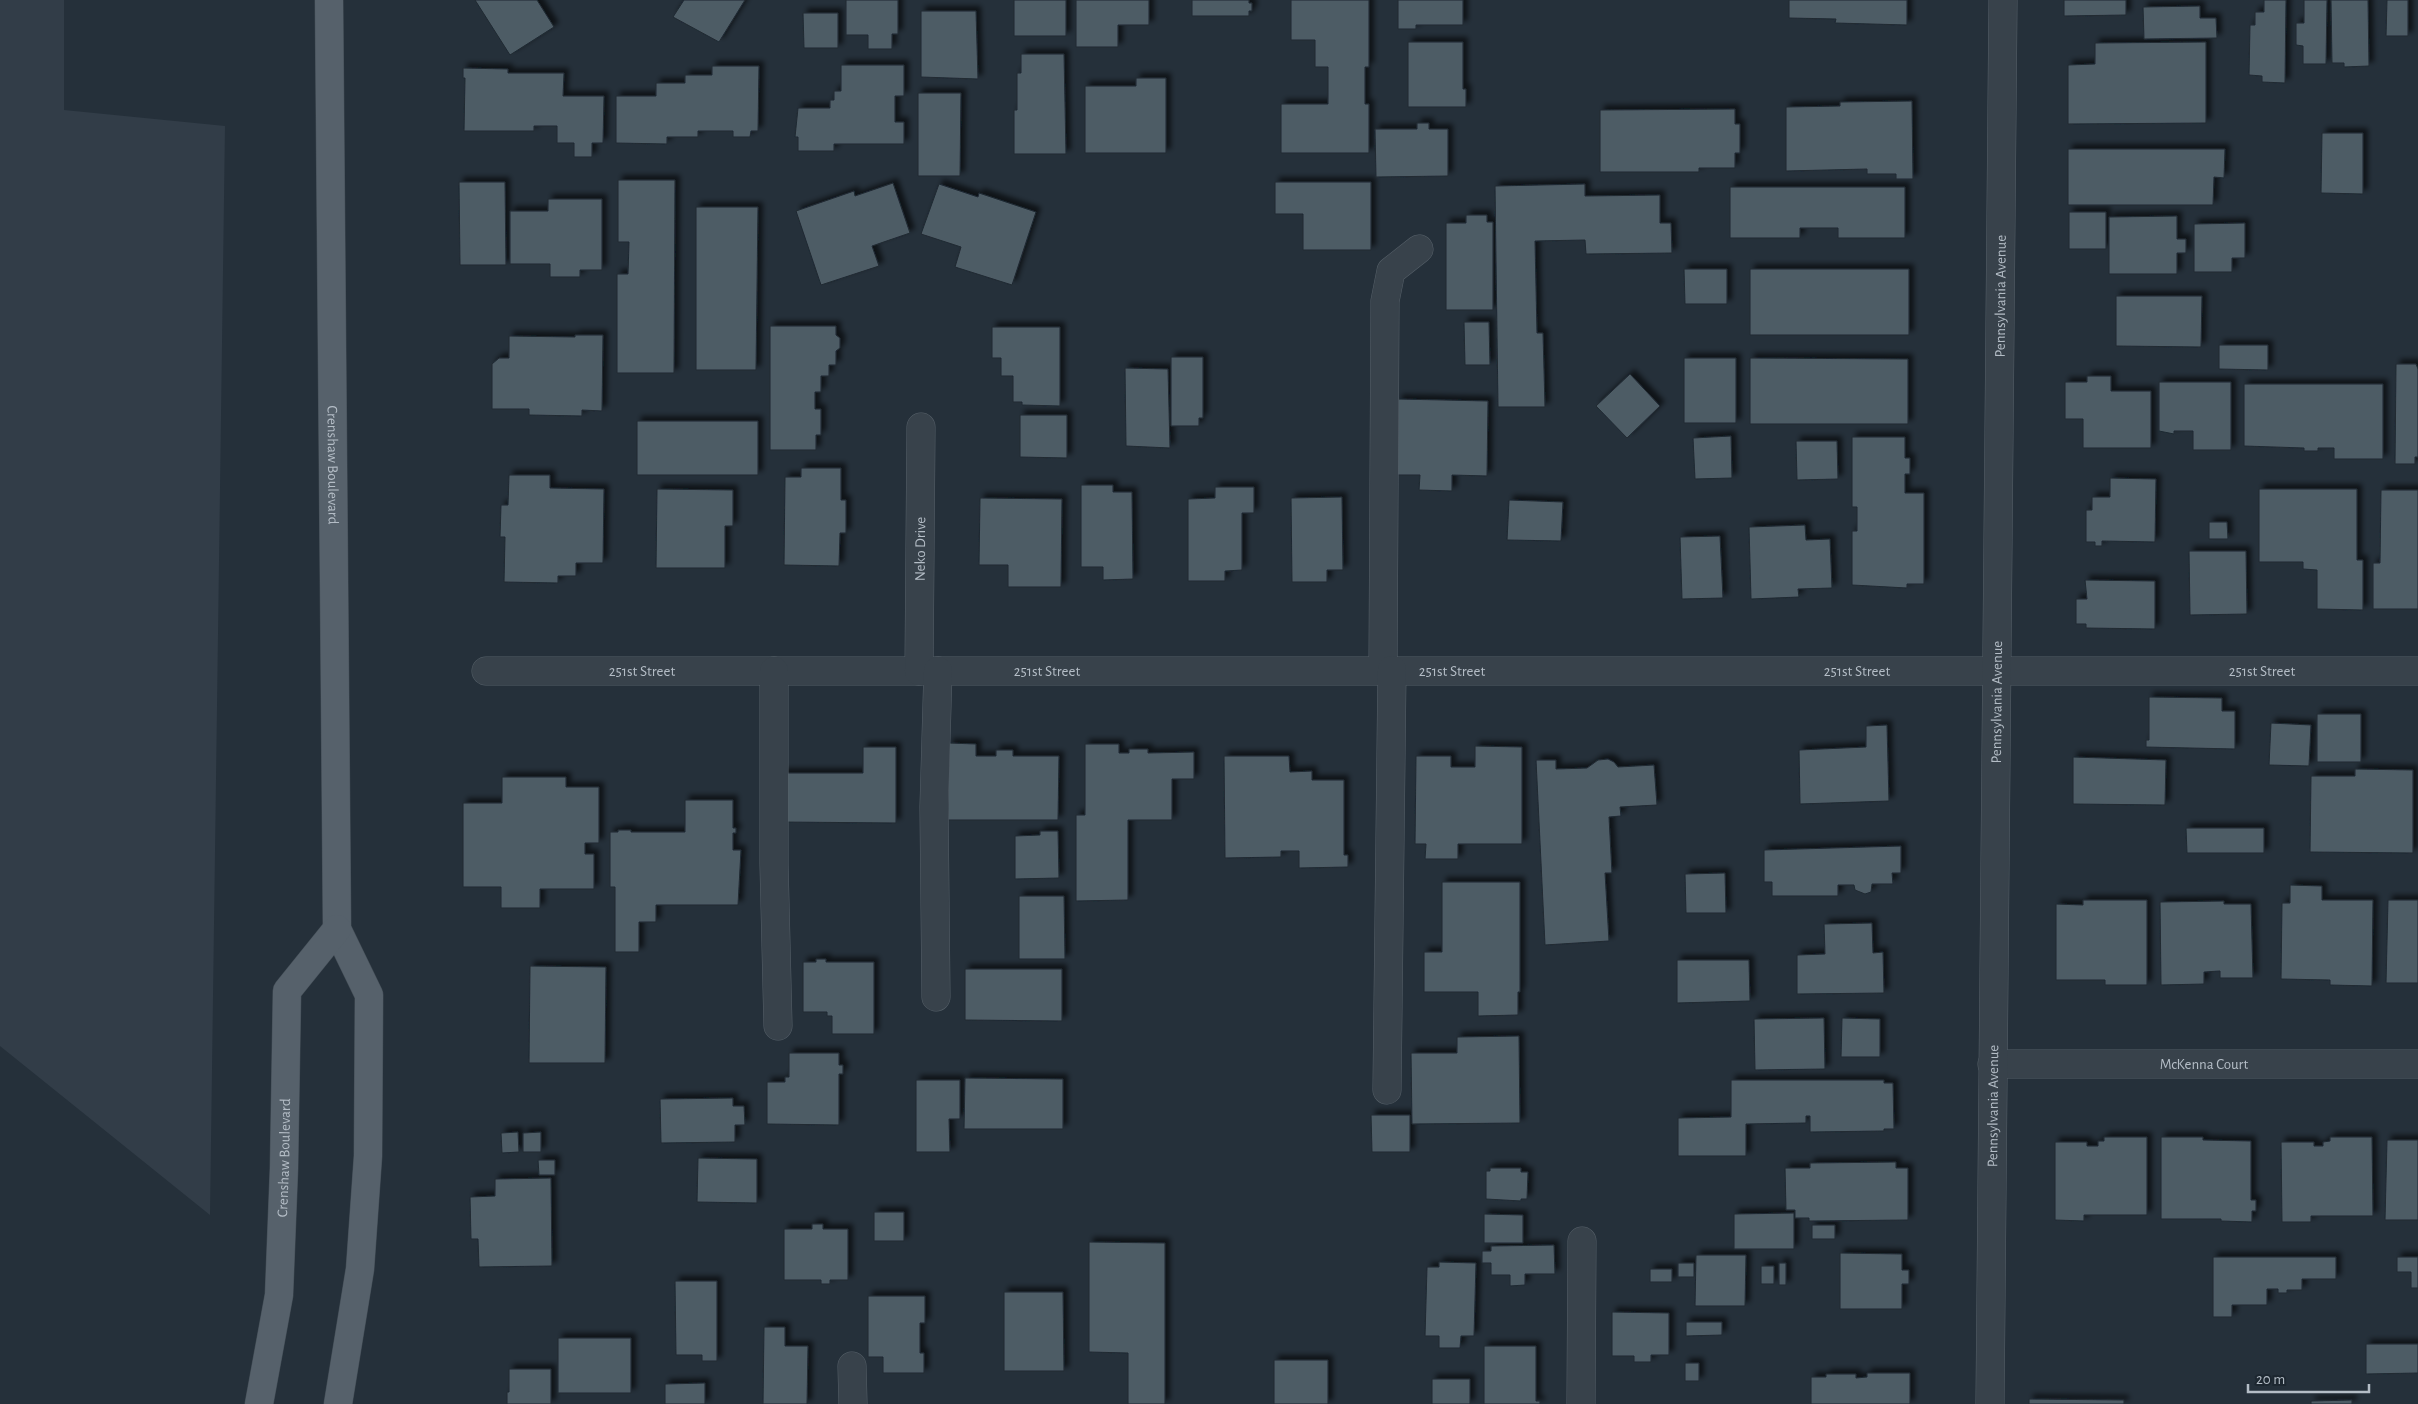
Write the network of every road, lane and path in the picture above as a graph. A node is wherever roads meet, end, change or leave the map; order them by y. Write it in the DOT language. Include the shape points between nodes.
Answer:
graph roads {
  1 [pos="329,0"];
  2 [pos="2004,0"];
  3 [pos="1419,249"];
  4 [pos="921,427"];
  5 [pos="1387,670"];
  6 [pos="1997,670"];
  7 [pos="2418,670"];
  8 [pos="486,671"];
  9 [pos="774,671"];
  10 [pos="928,671"];
  11 [pos="337,929"];
  12 [pos="936,997"];
  13 [pos="778,1026"];
  14 [pos="1992,1064"];
  15 [pos="2418,1064"];
  16 [pos="1387,1090"];
  17 [pos="1582,1241"];
  18 [pos="852,1366"];
  19 [pos="260,1404"];
  20 [pos="338,1404"];
  21 [pos="853,1404"];
  22 [pos="1581,1404"];
  23 [pos="1990,1404"];
  1 -- 11 [label="main road, Crenshaw Boulevard"];
  2 -- 6 [label="street, Pennsylvania Avenue"];
  3 -- 5 [label="street" via="1391,271 1386,301"];
  4 -- 10 [label="street, Neko Drive"];
  5 -- 6 [label="street, 251st Street"];
  5 -- 10 [label="street, 251st Street"];
  5 -- 16 [label="street"];
  6 -- 7 [label="street, 251st Street"];
  6 -- 14 [label="street, Pennsylvania Avenue"];
  8 -- 9 [label="street, 251st Street"];
  9 -- 10 [label="street, 251st Street"];
  9 -- 13 [label="street"];
  10 -- 12 [label="street, Neko Drive" via="934,807"];
  11 -- 19 [label="main road, Crenshaw Boulevard" via="287,991 279,1295"];
  11 -- 20 [label="main road, Crenshaw Boulevard" via="369,995 368,1156 360,1269"];
  14 -- 15 [label="street, McKenna Court"];
  14 -- 23 [label="street, Pennsylvania Avenue"];
  17 -- 22 [label="street"];
  18 -- 21 [label="street"];
}
